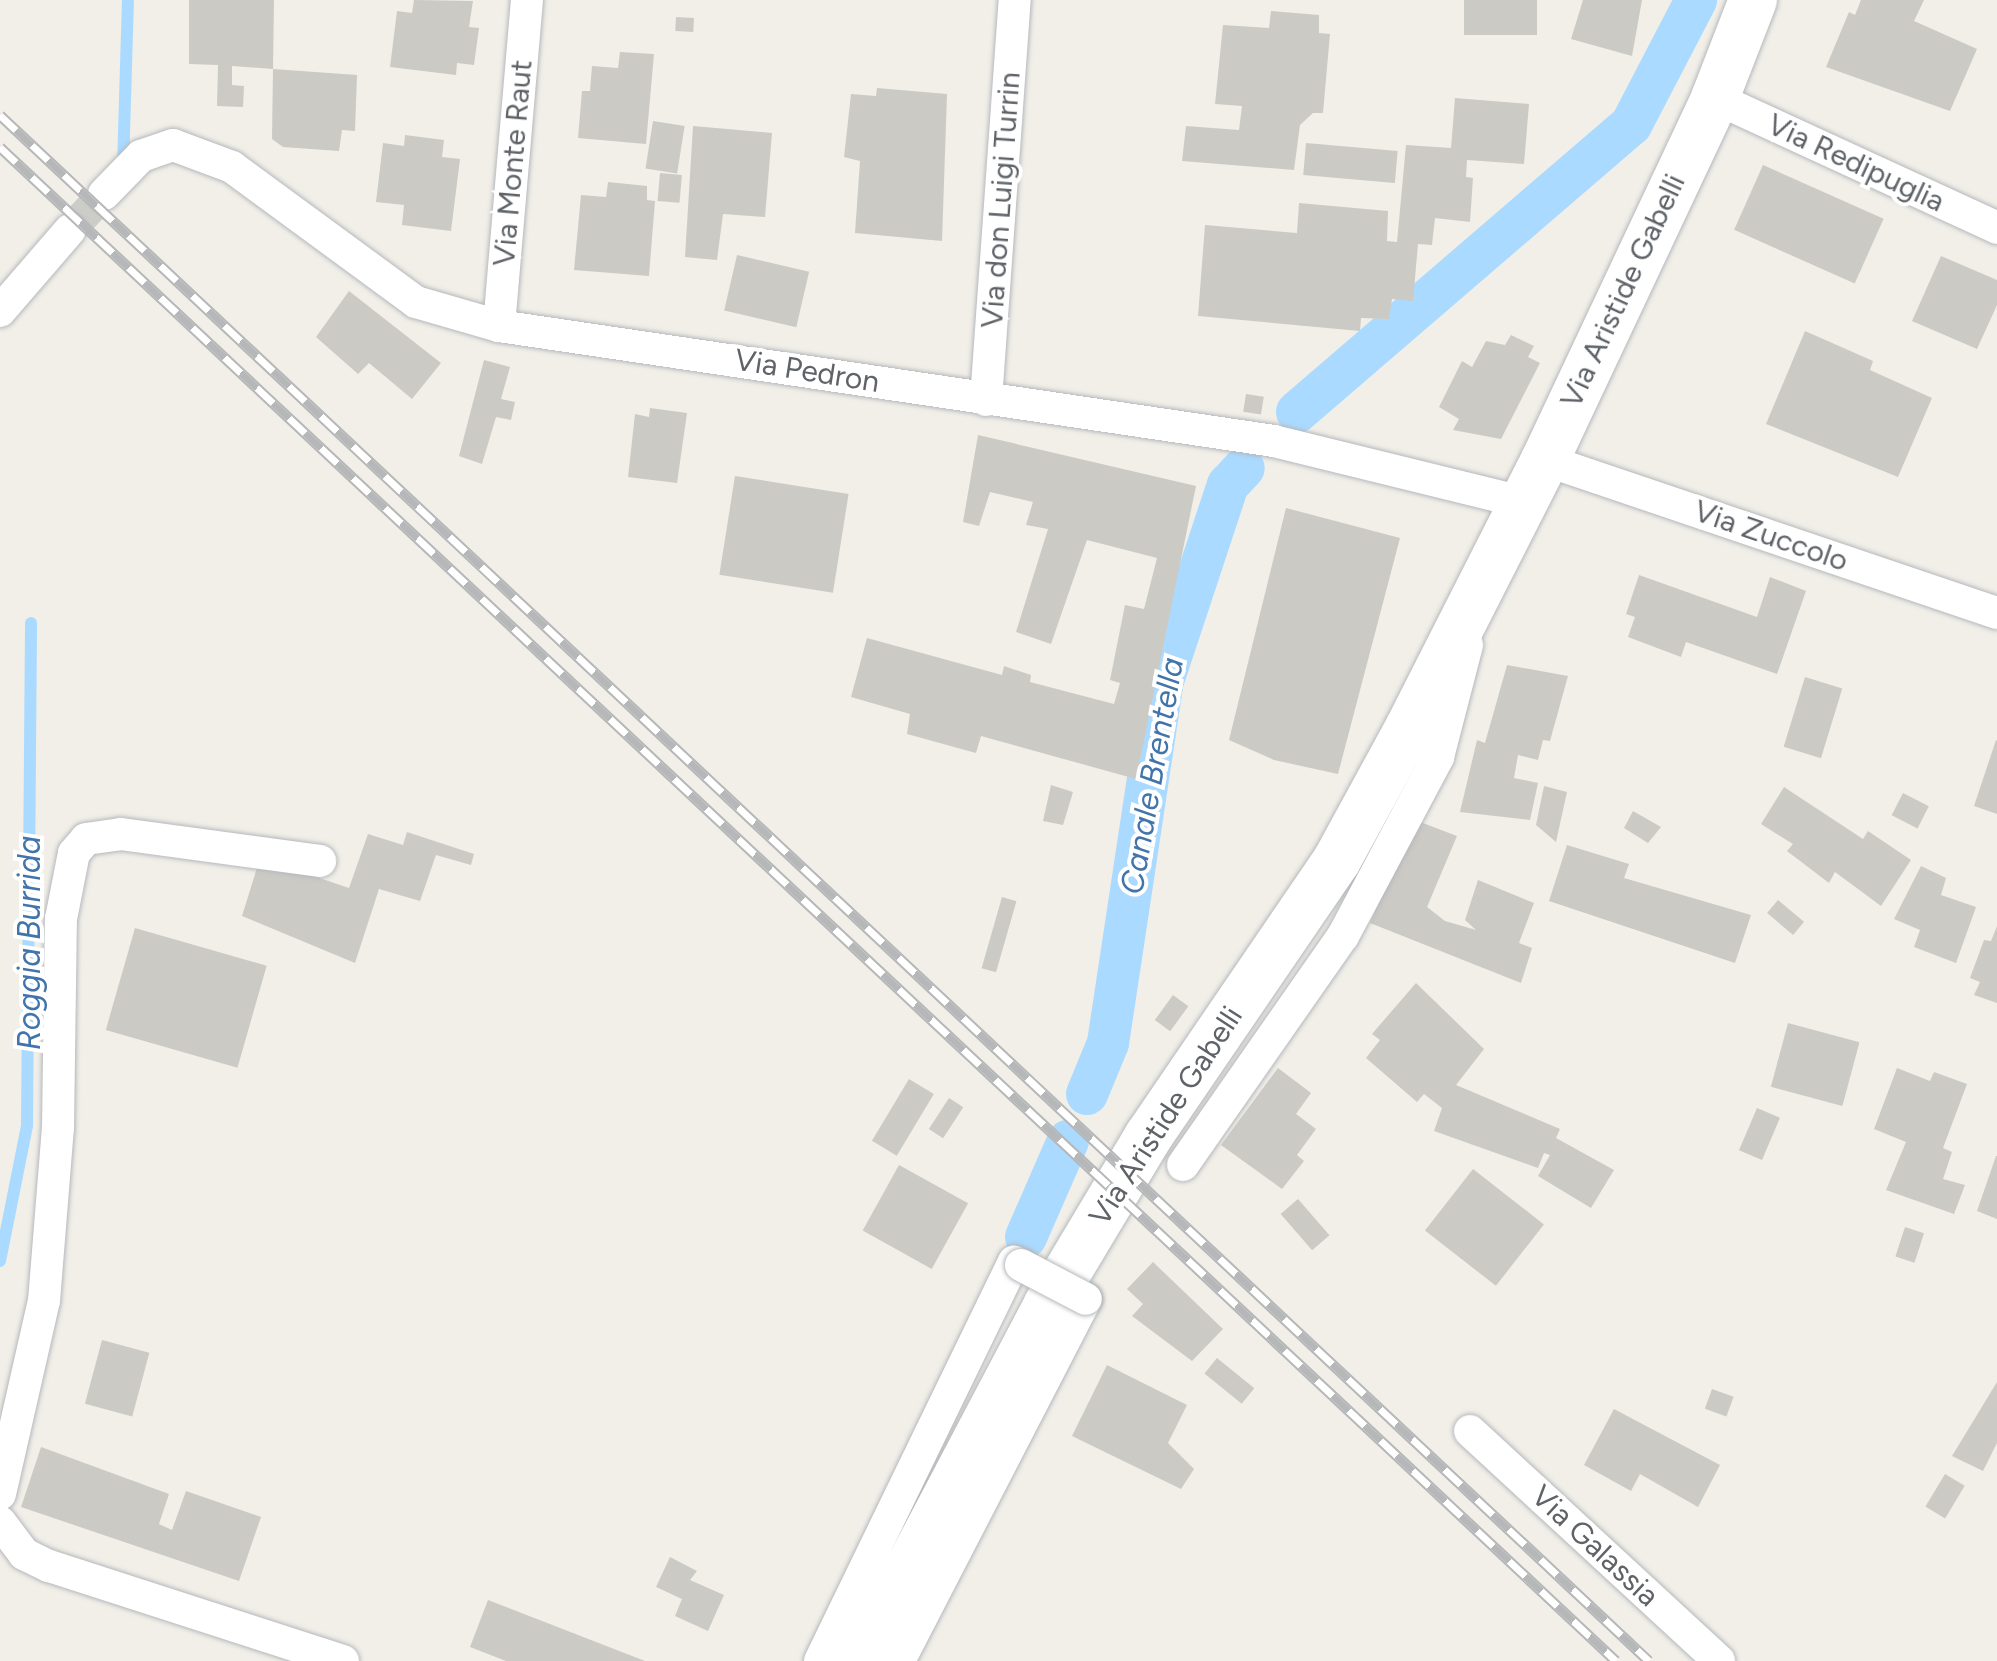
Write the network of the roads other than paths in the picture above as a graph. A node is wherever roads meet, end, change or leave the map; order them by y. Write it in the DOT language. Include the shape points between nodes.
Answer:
graph roads {
  1 [pos="527,0"];
  2 [pos="1015,0"];
  3 [pos="1753,0"];
  4 [pos="1715,98"];
  5 [pos="104,194"];
  6 [pos="1997,228"];
  7 [pos="70,230"];
  8 [pos="0,311"];
  9 [pos="499,326"];
  10 [pos="986,400"];
  11 [pos="1545,460"];
  12 [pos="1519,502"];
  13 [pos="1484,578"];
  14 [pos="1997,613"];
  15 [pos="320,861"];
  16 [pos="1183,1166"];
  17 [pos="1470,1431"];
  18 [pos="0,1494"];
  19 [pos="0,1522"];
  20 [pos="343,1661"];
  21 [pos="820,1661"];
  22 [pos="860,1661"];
  23 [pos="899,1661"];
  24 [pos="1720,1661"];
  1 -- 9 [label="street, Via Monte Raut"];
  2 -- 10 [label="street, Via don Luigi Turrin"];
  3 -- 4 [label="main road, Via Aristide Gabelli"];
  4 -- 6 [label="street, Via Redipuglia"];
  4 -- 11 [label="main road, Via Aristide Gabelli"];
  5 -- 9 [label="street, Via Pedron" via="140,156 173,145 212,154 416,302"];
  7 -- 8 [label="street"];
  9 -- 10 [label="street, Via Pedron"];
  10 -- 12 [label="street, Via Pedron" via="1274,440"];
  11 -- 12 [label="main road, Via Aristide Gabelli"];
  11 -- 14 [label="street, Via Zuccolo"];
  12 -- 13 [label="main road, Via Aristide Gabelli"];
  13 -- 16 [label="street, Via Aristide Gabelli" via="1438,757 1343,936"];
  13 -- 22 [label="main road, Via Aristide Gabelli" via="1336,860 1148,1137 1048,1304"];
  15 -- 18 [label="street" via="121,834 86,839 74,852 62,919 58,1128 44,1301"];
  17 -- 24 [label="street, Via Galassia"];
  19 -- 20 [label="street" via="24,1554 49,1566"];
  21 -- 23 [label="street, bridge" via="1014,1262 1086,1299"];
}
